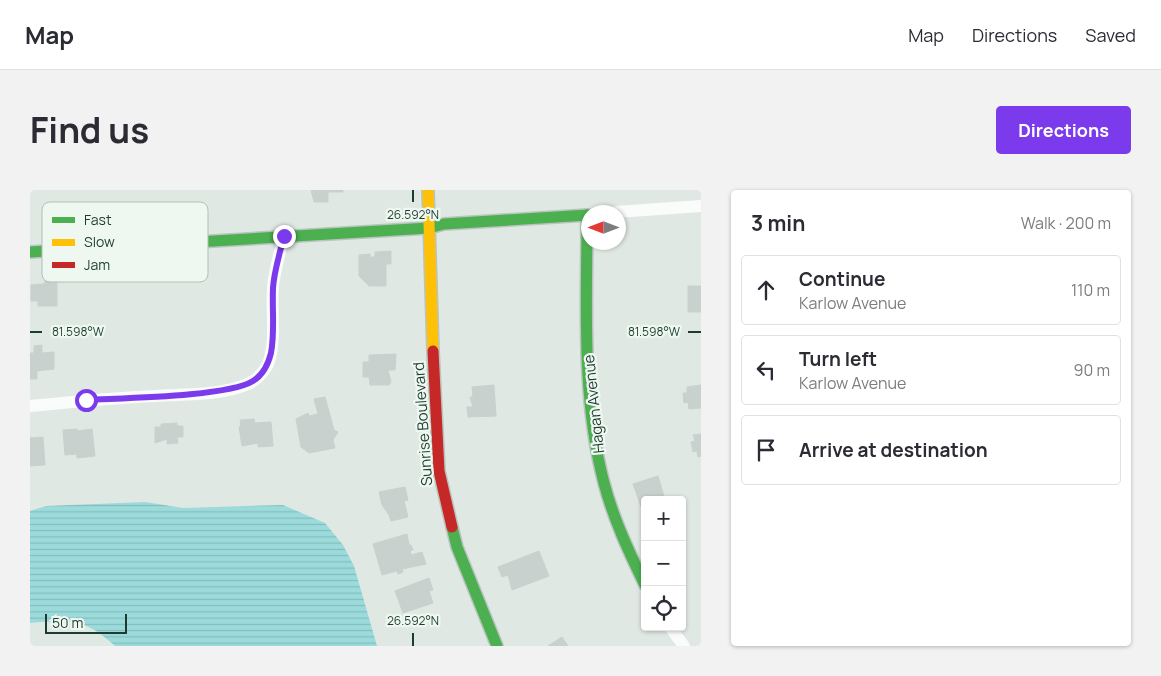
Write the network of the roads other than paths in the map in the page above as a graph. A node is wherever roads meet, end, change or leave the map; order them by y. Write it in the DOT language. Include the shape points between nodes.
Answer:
graph roads {
  1 [pos="428,190"];
  2 [pos="701,206"];
  3 [pos="626,211"];
  4 [pos="581,215"];
  5 [pos="429,228"];
  6 [pos="284,236"];
  7 [pos="208,241"];
  8 [pos="588,250"];
  9 [pos="30,406"];
  10 [pos="641,576"];
  11 [pos="673,631"];
  12 [pos="497,646"];
  13 [pos="684,646"];
  1 -- 5 [label="street, Sunrise Boulevard"];
  2 -- 3 [label="street"];
  4 -- 5 [label="street" via="444,224"];
  5 -- 6 [label="street"];
  5 -- 12 [label="street, Sunrise Boulevard" via="439,471 457,547"];
  6 -- 7 [label="street"];
  6 -- 9 [label="street" via="273,288 271,354 260,376 251,382 211,391"];
  8 -- 10 [label="street, Hagan Avenue" via="589,378 599,460 620,529"];
  11 -- 13 [label="street"];
}
